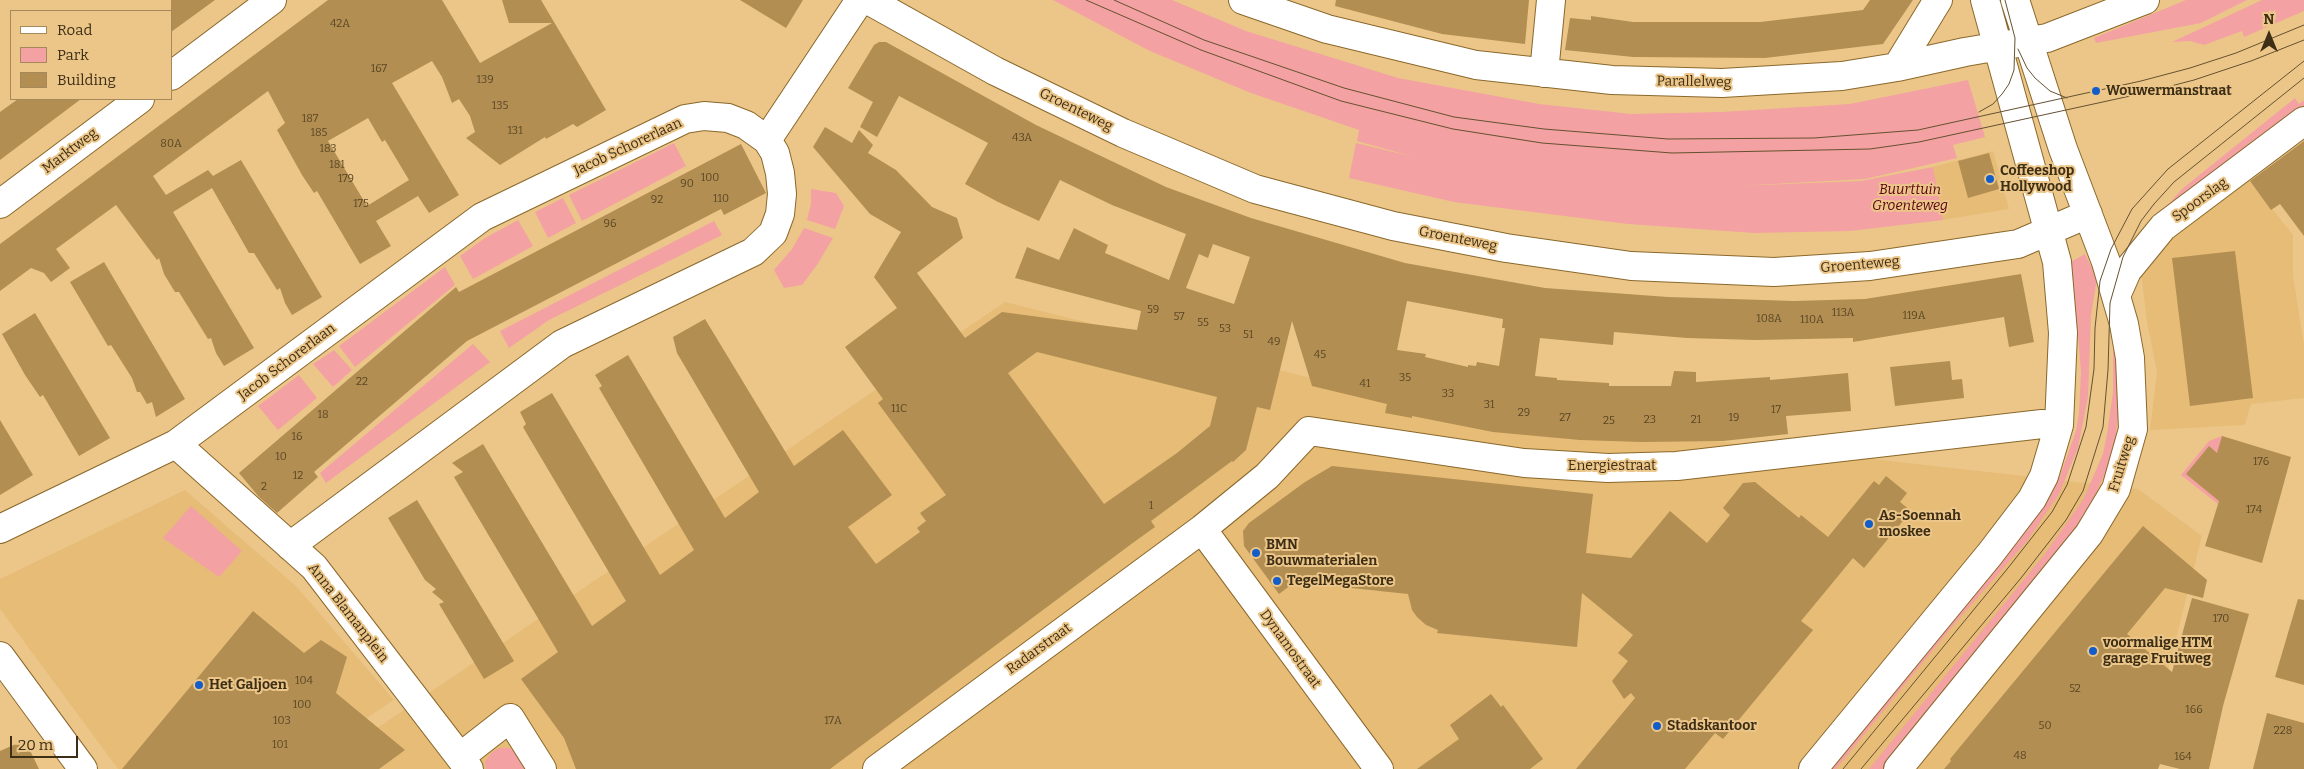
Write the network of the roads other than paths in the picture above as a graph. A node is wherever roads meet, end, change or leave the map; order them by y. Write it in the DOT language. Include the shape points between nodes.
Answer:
graph roads {
  1 [pos="272,0"];
  2 [pos="860,0"];
  3 [pos="868,0"];
  4 [pos="1243,0"];
  5 [pos="1551,0"];
  6 [pos="1938,0"];
  7 [pos="1985,0"];
  8 [pos="2016,0"];
  9 [pos="2145,0"];
  10 [pos="2029,42"];
  11 [pos="1998,46"];
  12 [pos="1897,67"];
  13 [pos="1544,72"];
  14 [pos="172,75"];
  15 [pos="139,100"];
  16 [pos="2304,121"];
  17 [pos="767,140"];
  18 [pos="0,204"];
  19 [pos="2088,214"];
  20 [pos="2050,231"];
  21 [pos="2116,296"];
  22 [pos="2059,425"];
  23 [pos="176,444"];
  24 [pos="0,529"];
  25 [pos="1202,529"];
  26 [pos="290,546"];
  27 [pos="4,670"];
  28 [pos="464,763"];
  29 [pos="83,769"];
  30 [pos="542,769"];
  31 [pos="877,769"];
  32 [pos="1379,769"];
  33 [pos="1813,769"];
  34 [pos="1898,769"];
  1 -- 14 [label="street"];
  2 -- 17 [label="street"];
  3 -- 20 [label="street, Groenteweg" via="996,71 1123,133 1255,189 1402,228 1506,248 1631,266 1774,272 1870,266 2018,244"];
  4 -- 13 [label="street, Parallelweg" via="1327,29 1476,65"];
  5 -- 13 [label="street"];
  6 -- 12 [label="street"];
  7 -- 11 [label="street"];
  8 -- 10 [label="street"];
  9 -- 10 [label="street, Parallelweg" via="2072,30"];
  10 -- 11 [label="street, Parallelweg"];
  10 -- 19 [label="street, Fruitweg"];
  11 -- 12 [label="street, Parallelweg"];
  11 -- 20 [label="street"];
  12 -- 13 [label="street, Parallelweg" via="1842,76 1722,83 1612,80"];
  15 -- 18 [label="street, Marktweg"];
  16 -- 21 [label="street, Spoorslag" via="2163,227 2127,271"];
  17 -- 23 [label="street, Jacob Schorerlaan" via="746,125 728,118 704,116 685,119 482,217"];
  17 -- 26 [label="street" via="775,153 782,194 776,238 728,266 562,344"];
  19 -- 20 [label="street, Groenteweg"];
  19 -- 21 [label="street, Fruitweg"];
  20 -- 22 [label="street" via="2057,262 2063,333"];
  21 -- 34 [label="street, Fruitweg" via="2130,358 2133,429 2113,495 2089,534 2048,587"];
  22 -- 25 [label="street, Energiestraat" via="2042,424 1678,466 1608,468 1524,463 1309,431 1267,476"];
  22 -- 33 [label="street" via="2044,476 2032,499"];
  23 -- 24 [label="street, Jacob Schorerlaan"];
  23 -- 26 [label="street, Anna Blamanplein"];
  25 -- 31 [label="street, Radarstraat"];
  25 -- 32 [label="street, Dynamostraat"];
  26 -- 28 [label="street, Anna Blamanplein" via="314,567"];
  27 -- 29 [label="street"];
  28 -- 30 [label="street" via="510,718"];
}
